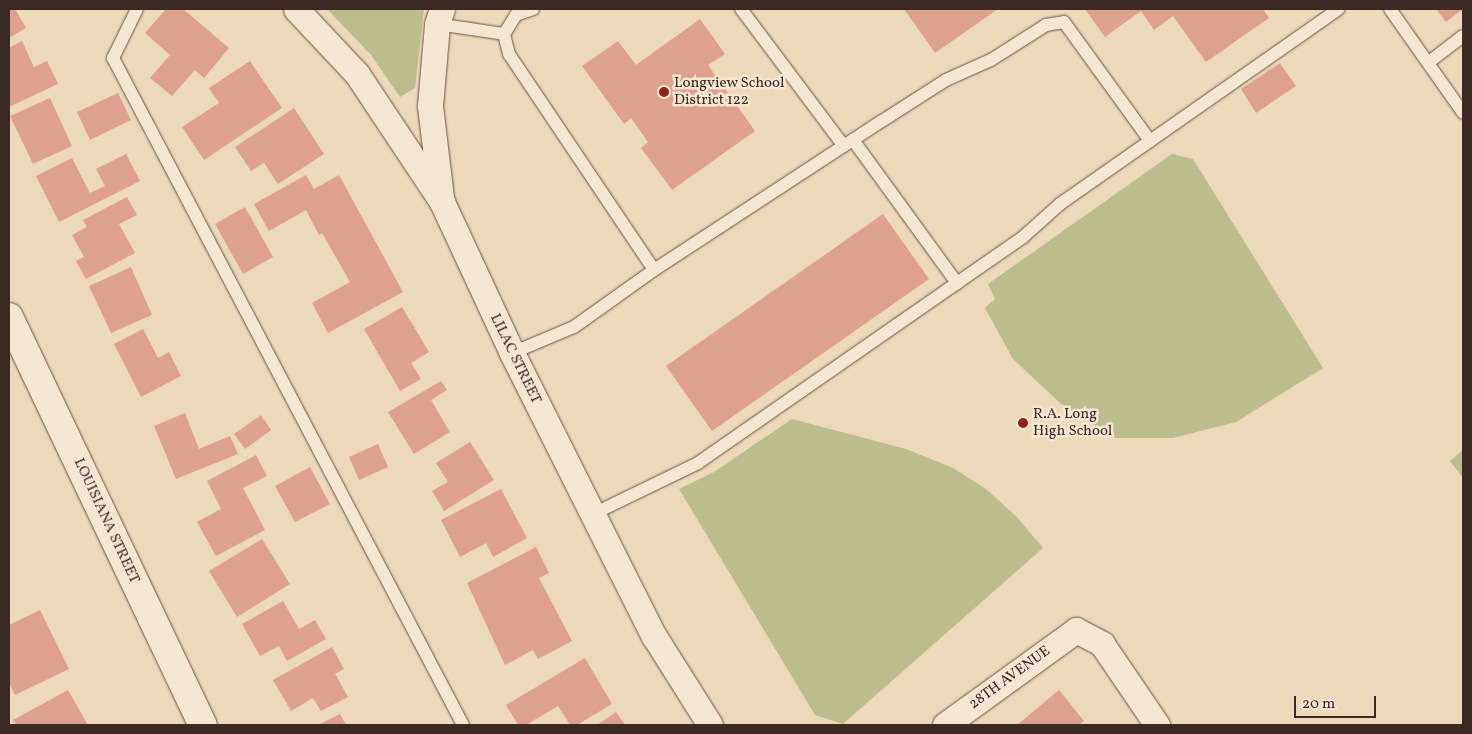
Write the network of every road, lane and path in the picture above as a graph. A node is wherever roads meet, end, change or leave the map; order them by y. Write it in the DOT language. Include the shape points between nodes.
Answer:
graph roads {
  1 [pos="137,9"];
  2 [pos="296,9"];
  3 [pos="533,9"];
  4 [pos="741,9"];
  5 [pos="1338,9"];
  6 [pos="1390,9"];
  7 [pos="440,16"];
  8 [pos="504,34"];
  9 [pos="1463,36"];
  10 [pos="1429,62"];
  11 [pos="1463,113"];
  12 [pos="1150,141"];
  13 [pos="849,143"];
  14 [pos="442,202"];
  15 [pos="654,270"];
  16 [pos="957,283"];
  17 [pos="9,318"];
  18 [pos="512,353"];
  19 [pos="593,514"];
  20 [pos="203,725"];
  21 [pos="463,725"];
  22 [pos="710,725"];
  23 [pos="945,725"];
  24 [pos="1157,725"];
  1 -- 21 [label="lane" via="113,58"];
  2 -- 14 [label="street, LILAC STREET" via="357,74"];
  3 -- 8 [label="lane" via="516,15"];
  4 -- 13 [label="lane"];
  5 -- 12 [label="lane"];
  6 -- 10 [label="lane"];
  7 -- 8 [label="lane"];
  7 -- 14 [label="street" via="430,106"];
  8 -- 15 [label="lane" via="509,54 520,74"];
  9 -- 10 [label="lane"];
  10 -- 11 [label="lane"];
  12 -- 13 [label="lane" via="1064,22 1046,25 990,60 946,80"];
  12 -- 16 [label="lane"];
  13 -- 15 [label="lane"];
  13 -- 16 [label="lane"];
  14 -- 18 [label="street, LILAC STREET"];
  15 -- 18 [label="lane" via="574,327"];
  16 -- 19 [label="lane" via="698,463"];
  17 -- 20 [label="street, LOUISIANA STREET"];
  18 -- 19 [label="street, LILAC STREET"];
  19 -- 22 [label="street, LILAC STREET" via="654,636"];
  23 -- 24 [label="street, 28TH AVENUE" via="1076,630 1102,644"];
}
